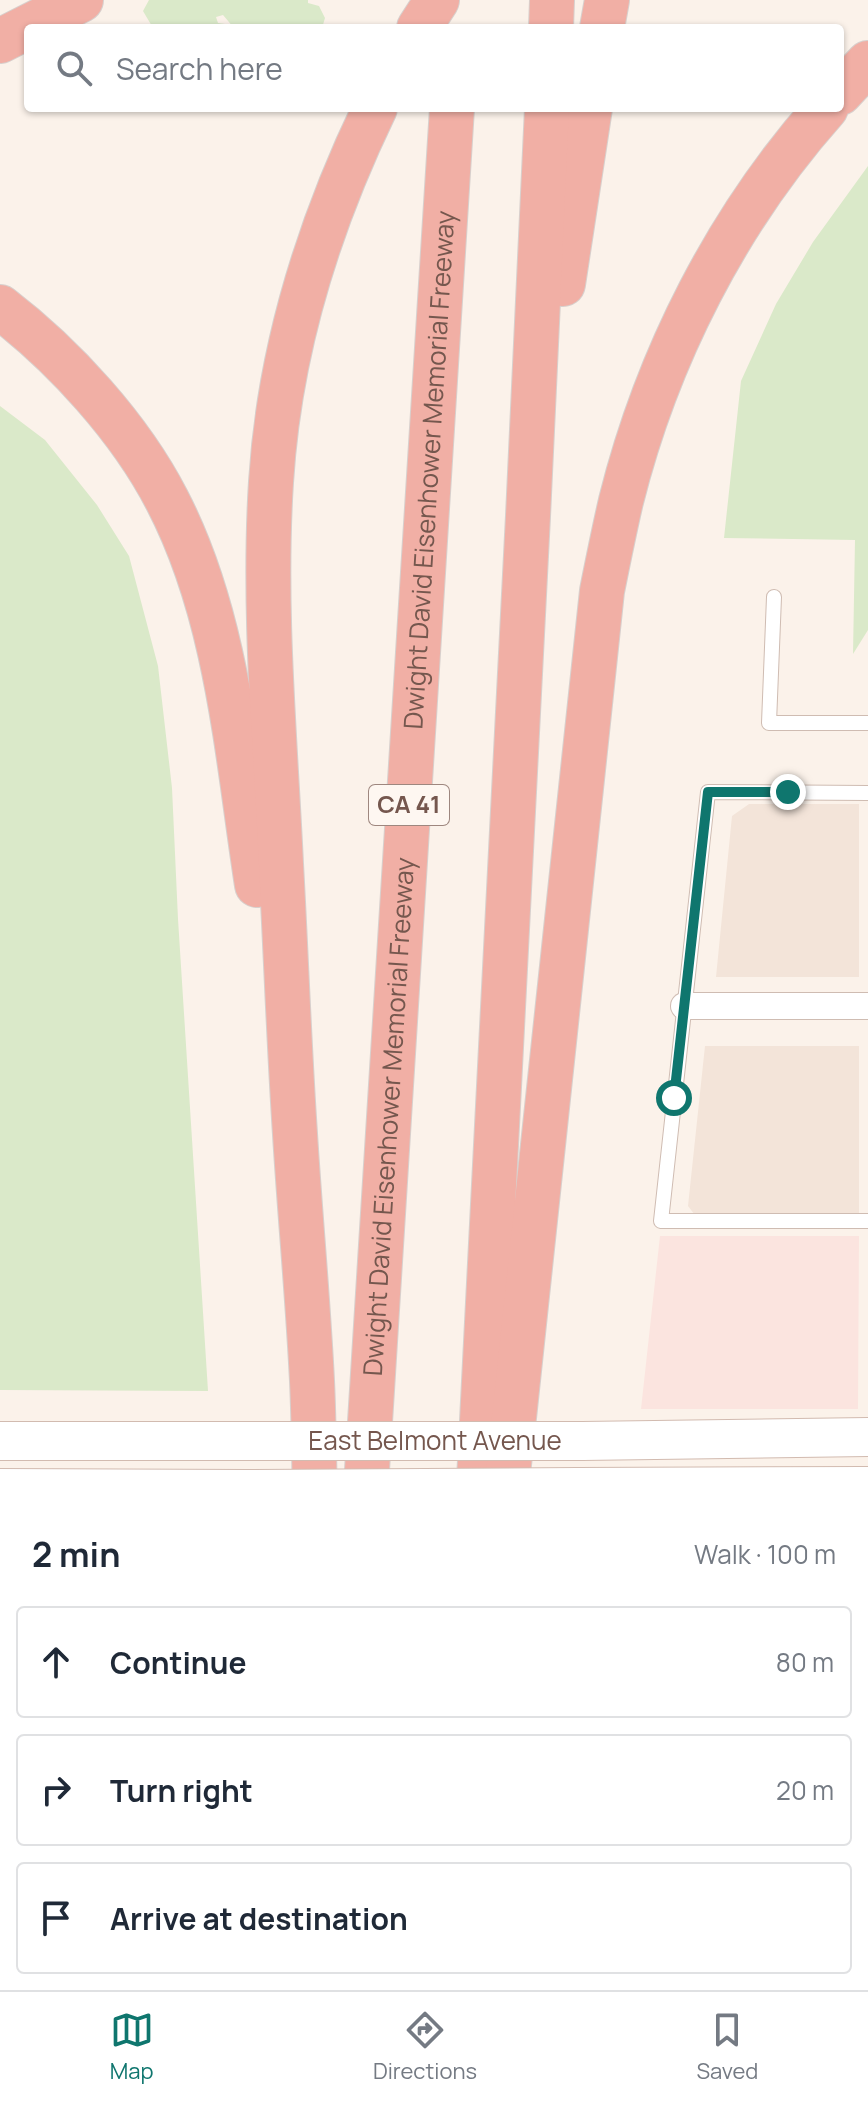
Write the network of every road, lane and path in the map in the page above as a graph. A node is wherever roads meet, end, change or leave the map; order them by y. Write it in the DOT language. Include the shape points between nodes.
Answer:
graph roads {
  1 [pos="81,0"];
  2 [pos="437,0"];
  3 [pos="459,0"];
  4 [pos="552,0"];
  5 [pos="607,0"];
  6 [pos="34,24"];
  7 [pos="422,24"];
  8 [pos="457,24"];
  9 [pos="551,24"];
  10 [pos="603,24"];
  11 [pos="24,29"];
  12 [pos="0,41"];
  13 [pos="868,63"];
  14 [pos="844,89"];
  15 [pos="373,112"];
  16 [pos="452,112"];
  17 [pos="547,112"];
  18 [pos="589,112"];
  19 [pos="823,112"];
  20 [pos="0,307"];
  21 [pos="528,516"];
  22 [pos="774,597"];
  23 [pos="868,723"];
  24 [pos="868,793"];
  25 [pos="684,1006"];
  26 [pos="868,1006"];
  27 [pos="294,1132"];
  28 [pos="868,1221"];
  29 [pos="868,1437"];
  30 [pos="0,1441"];
  31 [pos="123,1441"];
  32 [pos="868,1486"];
  33 [pos="0,1488"];
  34 [pos="123,1495"];
  35 [pos="701,1495"];
  36 [pos="315,1502"];
  37 [pos="365,1502"];
  38 [pos="478,1502"];
  39 [pos="505,1502"];
  1 -- 6 [label="highway"];
  2 -- 7 [label="highway"];
  3 -- 8 [label="highway"];
  4 -- 9 [label="highway"];
  5 -- 10 [label="highway"];
  11 -- 12 [label="highway"];
  13 -- 14 [label="highway"];
  15 -- 27 [label="highway" via="349,162 304,293 286,371 271,480 268,593"];
  16 -- 37 [label="highway, Dwight David Eisenhower Memorial Freeway / CA 41"];
  17 -- 21 [label="highway"];
  18 -- 21 [label="highway"];
  19 -- 39 [label="highway" via="750,206 694,302 667,362 622,499 602,591"];
  20 -- 27 [label="highway" via="103,406 167,499 189,550 228,697"];
  21 -- 38 [label="highway"];
  22 -- 23 [label="lane" via="769,723"];
  24 -- 25 [label="lane" via="708,792"];
  25 -- 26 [label="street"];
  25 -- 28 [label="lane" via="661,1221"];
  27 -- 36 [label="highway"];
  29 -- 31 [label="main road, East Belmont Avenue, bridge"];
  30 -- 31 [label="main road, East Belmont Avenue"];
  31 -- 34 [label="street"];
  32 -- 35 [label="main road, East Belmont Avenue"];
  33 -- 34 [label="main road, East Belmont Avenue"];
  34 -- 35 [label="main road, East Belmont Avenue, bridge" via="578,1487"];
}
